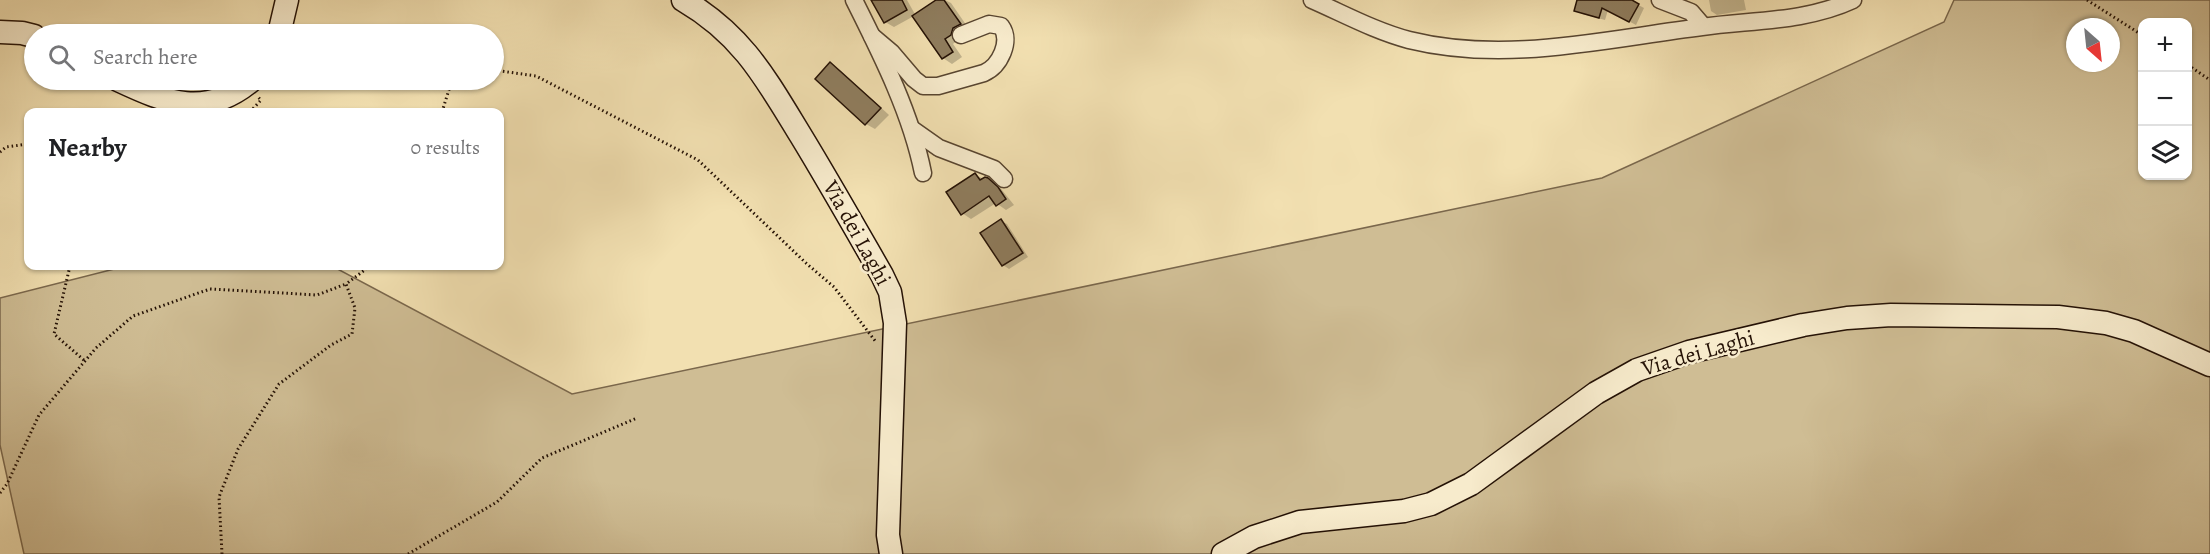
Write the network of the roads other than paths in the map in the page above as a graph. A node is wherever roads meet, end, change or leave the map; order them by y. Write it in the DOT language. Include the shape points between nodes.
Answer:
graph roads {
  1 [pos="287,0"];
  2 [pos="683,0"];
  3 [pos="854,0"];
  4 [pos="1312,0"];
  5 [pos="1660,0"];
  6 [pos="1853,0"];
  7 [pos="281,24"];
  8 [pos="1703,26"];
  9 [pos="0,32"];
  10 [pos="24,34"];
  11 [pos="961,35"];
  12 [pos="872,36"];
  13 [pos="141,90"];
  14 [pos="238,90"];
  15 [pos="911,128"];
  16 [pos="923,173"];
  17 [pos="1004,179"];
  18 [pos="2210,365"];
  19 [pos="891,554"];
  20 [pos="1223,554"];
  1 -- 7 [label="main road"];
  2 -- 19 [label="main road, Via dei Laghi" via="720,25 762,73 887,285 894,317 888,524"];
  3 -- 12 [label="street"];
  4 -- 8 [label="street" via="1395,36 1463,47 1557,48"];
  5 -- 8 [label="street" via="1691,12"];
  6 -- 8 [label="street" via="1808,15"];
  9 -- 10 [label="main road"];
  11 -- 12 [label="street" via="989,24 1000,26 1005,38 997,63 984,73 928,87 918,83"];
  12 -- 15 [label="street"];
  13 -- 14 [label="main road" via="167,101 192,104 212,102"];
  15 -- 16 [label="street"];
  15 -- 17 [label="street" via="939,148 994,169"];
  18 -- 20 [label="main road, Via dei Laghi" via="2134,331 2065,317 1891,315 1809,324 1689,352 1637,370 1596,393 1471,484 1431,504 1404,511 1300,522 1254,537"];
}
